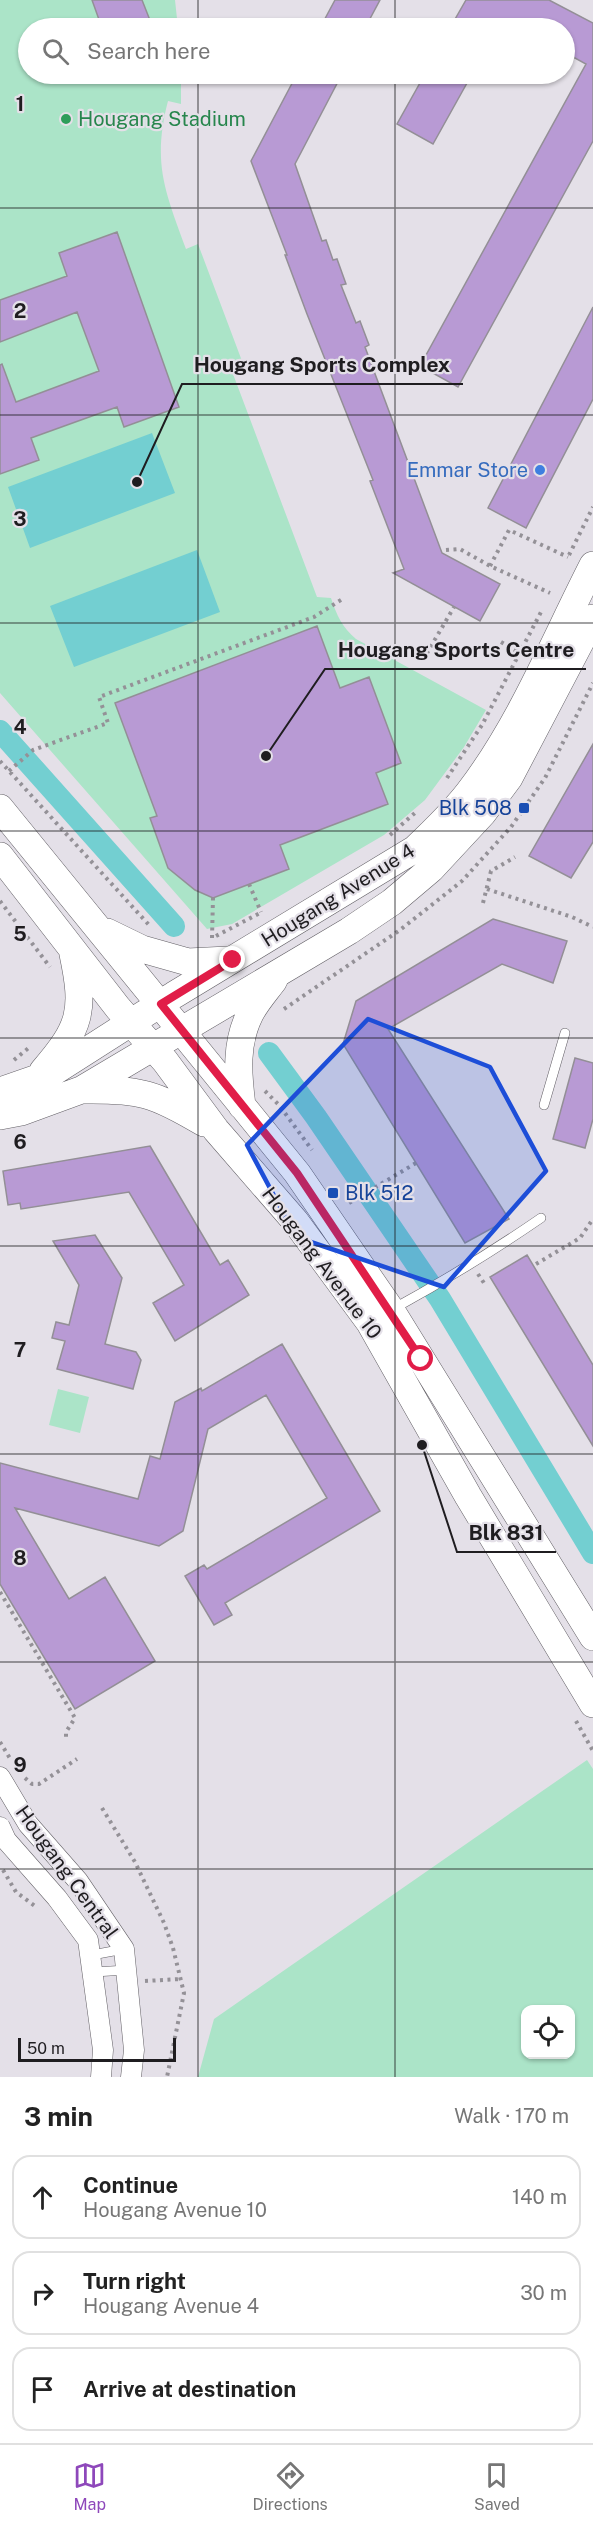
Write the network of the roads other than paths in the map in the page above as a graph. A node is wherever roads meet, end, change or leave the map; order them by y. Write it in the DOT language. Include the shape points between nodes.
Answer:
graph roads {
  1 [pos="584,575"];
  2 [pos="593,618"];
  3 [pos="529,718"];
  4 [pos="0,808"];
  5 [pos="0,856"];
  6 [pos="98,928"];
  7 [pos="72,949"];
  8 [pos="233,960"];
  9 [pos="280,972"];
  10 [pos="161,1004"];
  11 [pos="132,1024"];
  12 [pos="181,1030"];
  13 [pos="565,1033"];
  14 [pos="153,1047"];
  15 [pos="37,1079"];
  16 [pos="81,1090"];
  17 [pos="0,1091"];
  18 [pos="544,1105"];
  19 [pos="242,1106"];
  20 [pos="0,1116"];
  21 [pos="216,1130"];
  22 [pos="541,1218"];
  23 [pos="386,1313"];
  24 [pos="593,1637"];
  25 [pos="593,1704"];
  26 [pos="7,1772"];
  27 [pos="0,1827"];
  28 [pos="124,1949"];
  29 [pos="93,1963"];
  30 [pos="127,1970"];
  31 [pos="101,2077"];
  32 [pos="131,2077"];
  1 -- 3 [label="main road, Hougang Avenue 4"];
  2 -- 3 [label="main road, Hougang Avenue 4"];
  3 -- 8 [label="main road, Hougang Avenue 4" via="441,825 415,849"];
  3 -- 9 [label="main road, Hougang Avenue 4" via="509,778 483,813 431,869 384,908"];
  4 -- 6 [label="main road, Hougang Avenue 10"];
  5 -- 7 [label="main road, Hougang Avenue 10"];
  6 -- 8 [label="main road" via="142,949 179,960"];
  6 -- 10 [label="main road, Hougang Avenue 10"];
  7 -- 11 [label="main road, Hougang Avenue 10"];
  7 -- 15 [label="main road" via="80,984 76,1024 60,1052"];
  8 -- 10 [label="main road, Hougang Avenue 4"];
  9 -- 12 [label="main road, Hougang Avenue 4"];
  9 -- 19 [label="main road" via="250,1014 239,1051"];
  10 -- 11 [label="main road, Hougang Avenue 4"];
  10 -- 12 [label="main road, Hougang Avenue 10"];
  11 -- 14 [label="main road, Hougang Avenue 10"];
  11 -- 15 [label="main road, Hougang Avenue 4"];
  12 -- 14 [label="main road, Hougang Avenue 4"];
  12 -- 19 [label="main road, Hougang Avenue 10"];
  13 -- 18 [label="lane"];
  14 -- 16 [label="main road, Hougang Avenue 4"];
  14 -- 21 [label="main road, Hougang Avenue 10"];
  15 -- 17 [label="main road, Hougang Avenue 4"];
  16 -- 20 [label="main road, Hougang Avenue 4"];
  16 -- 21 [label="main road" via="142,1092"];
  19 -- 23 [label="main road, Hougang Avenue 10" via="297,1173"];
  21 -- 23 [label="main road, Hougang Avenue 10" via="295,1221"];
  22 -- 23 [label="lane" via="472,1264"];
  23 -- 24 [label="main road, Hougang Avenue 10"];
  23 -- 25 [label="main road, Hougang Avenue 10" via="400,1371 468,1496"];
  26 -- 28 [label="street, Hougang Central" via="28,1824 78,1881"];
  27 -- 29 [label="street, Hougang Central" via="6,1840 88,1940"];
  28 -- 29 [label="lane"];
  28 -- 30 [label="street, Hougang Central"];
  29 -- 30 [label="lane"];
  29 -- 31 [label="street, Hougang Central" via="103,2050"];
  30 -- 32 [label="street, Hougang Central" via="134,2050"];
}
